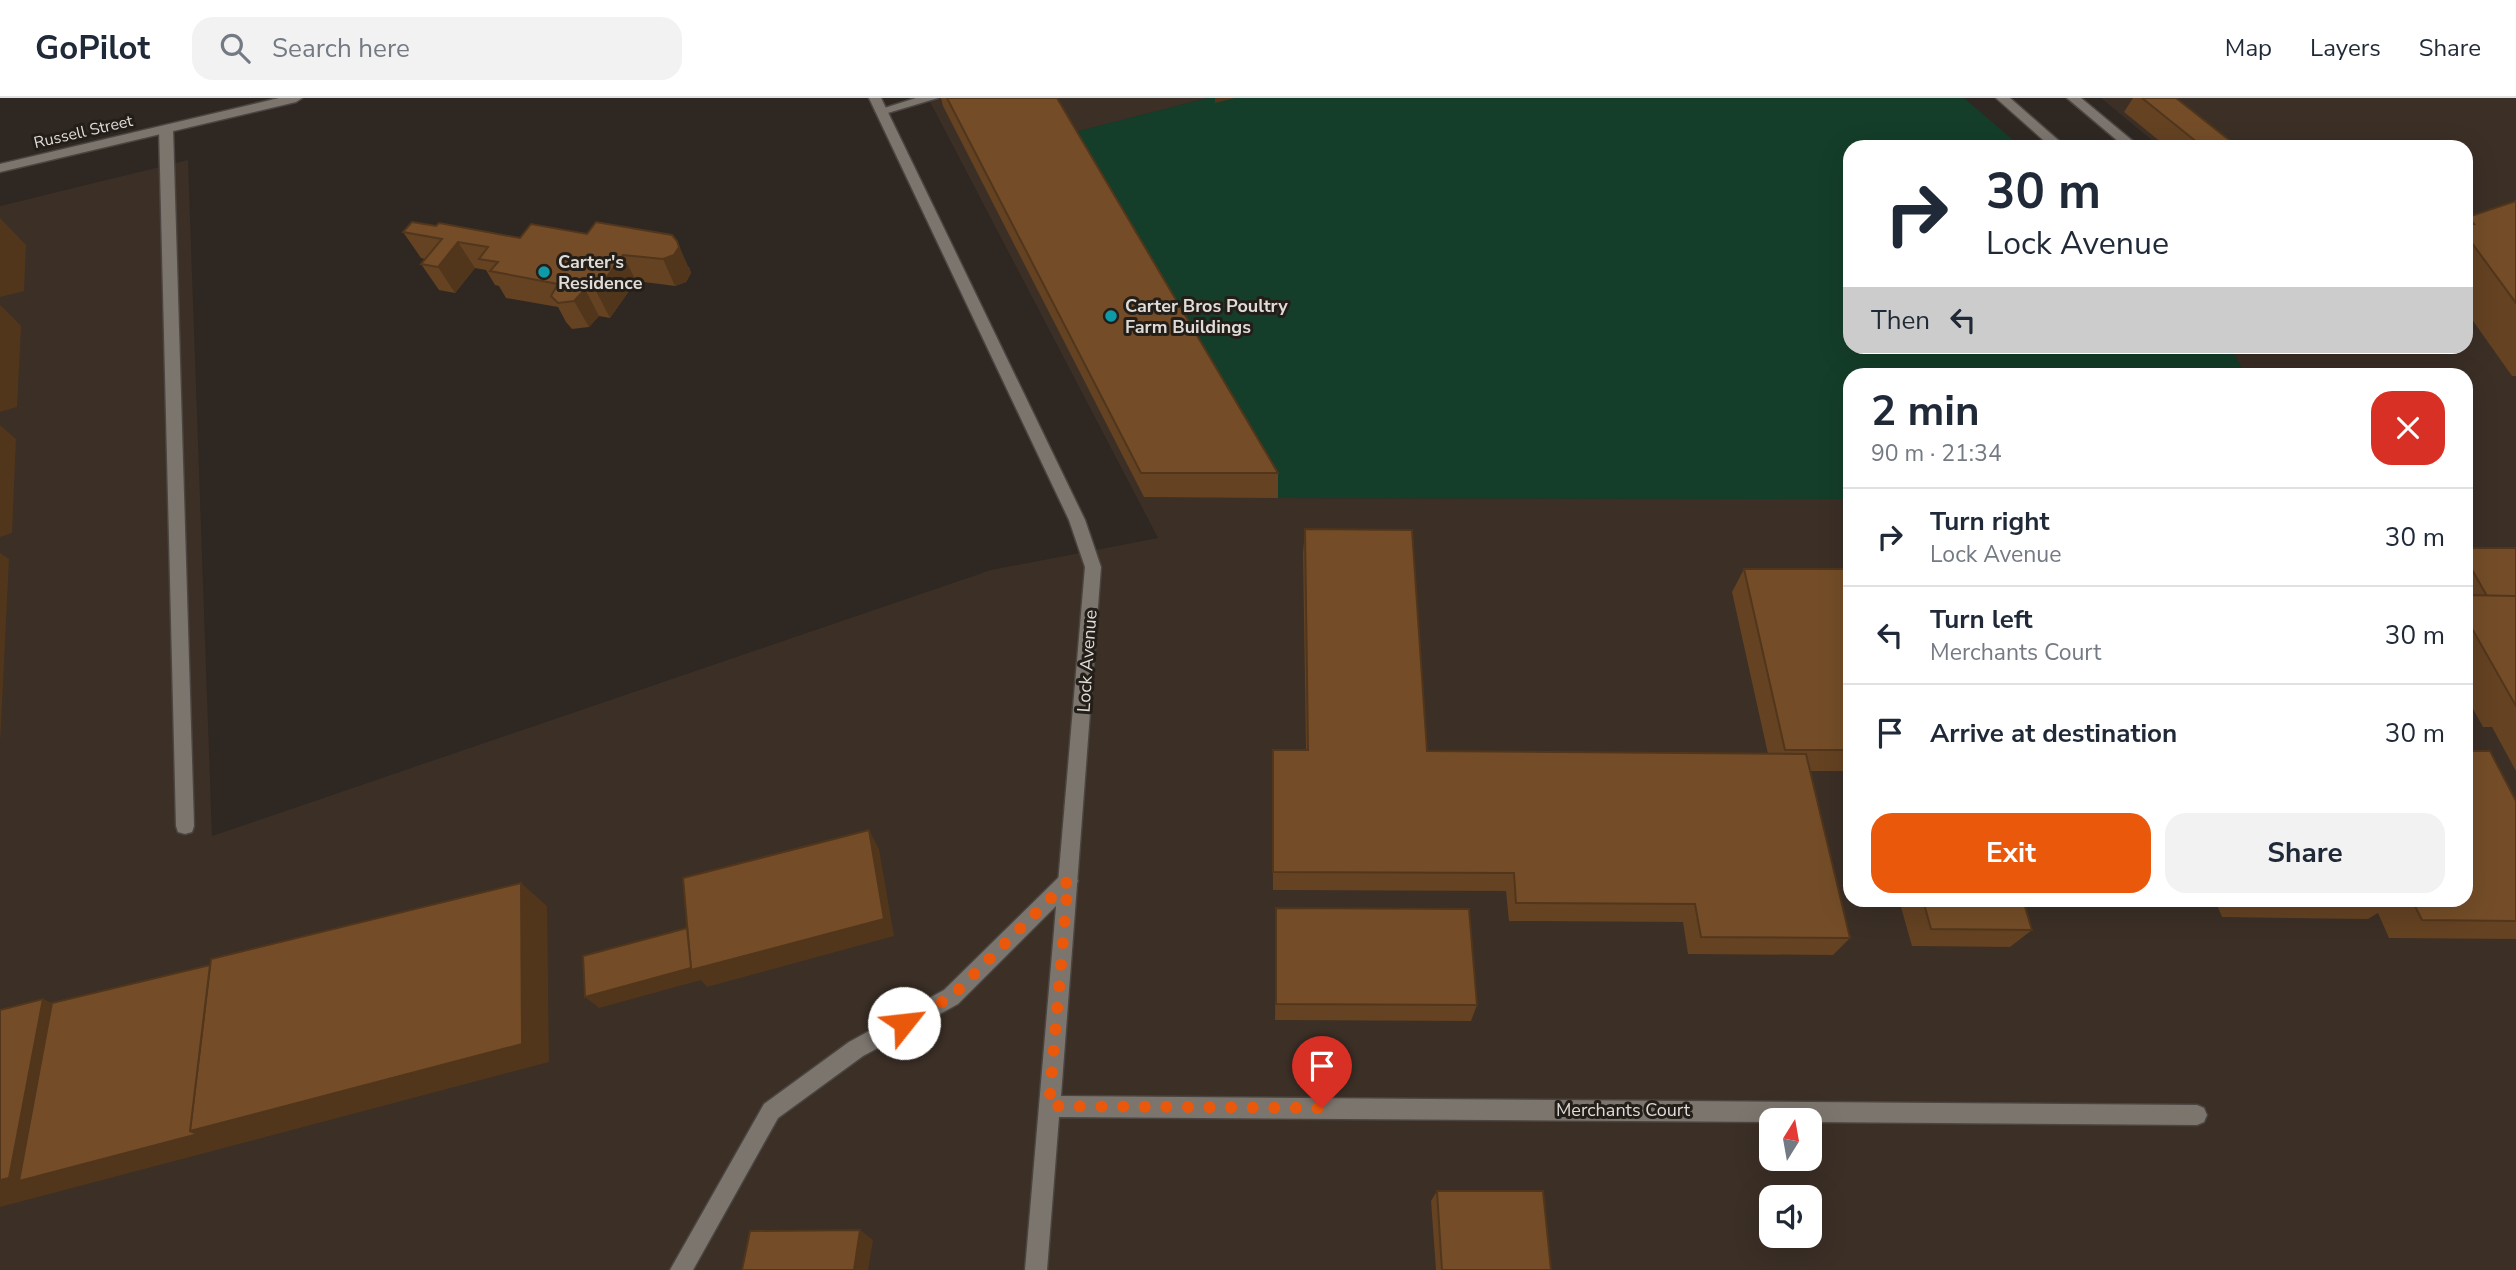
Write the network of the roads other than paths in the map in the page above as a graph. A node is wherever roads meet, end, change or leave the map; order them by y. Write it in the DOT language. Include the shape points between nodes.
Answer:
graph roads {
  1 [pos="296,98"];
  2 [pos="932,98"];
  3 [pos="2002,98"];
  4 [pos="2073,98"];
  5 [pos="878,105"];
  6 [pos="166,129"];
  7 [pos="2051,140"];
  8 [pos="2124,140"];
  9 [pos="0,168"];
  10 [pos="185,826"];
  11 [pos="1068,881"];
  12 [pos="1049,1106"];
  13 [pos="2197,1115"];
  14 [pos="681,1270"];
  15 [pos="1036,1270"];
  1 -- 6 [label="street, Russell Street"];
  2 -- 5 [label="street"];
  3 -- 7 [label="street"];
  4 -- 8 [label="street"];
  5 -- 11 [label="street, Lock Avenue" via="1077,520 1093,567"];
  6 -- 9 [label="street, Russell Street"];
  6 -- 10 [label="street"];
  11 -- 12 [label="street, Lock Avenue"];
  11 -- 14 [label="street" via="951,997 856,1049 771,1111"];
  12 -- 13 [label="street, Merchants Court"];
  12 -- 15 [label="street, Lock Avenue"];
}
